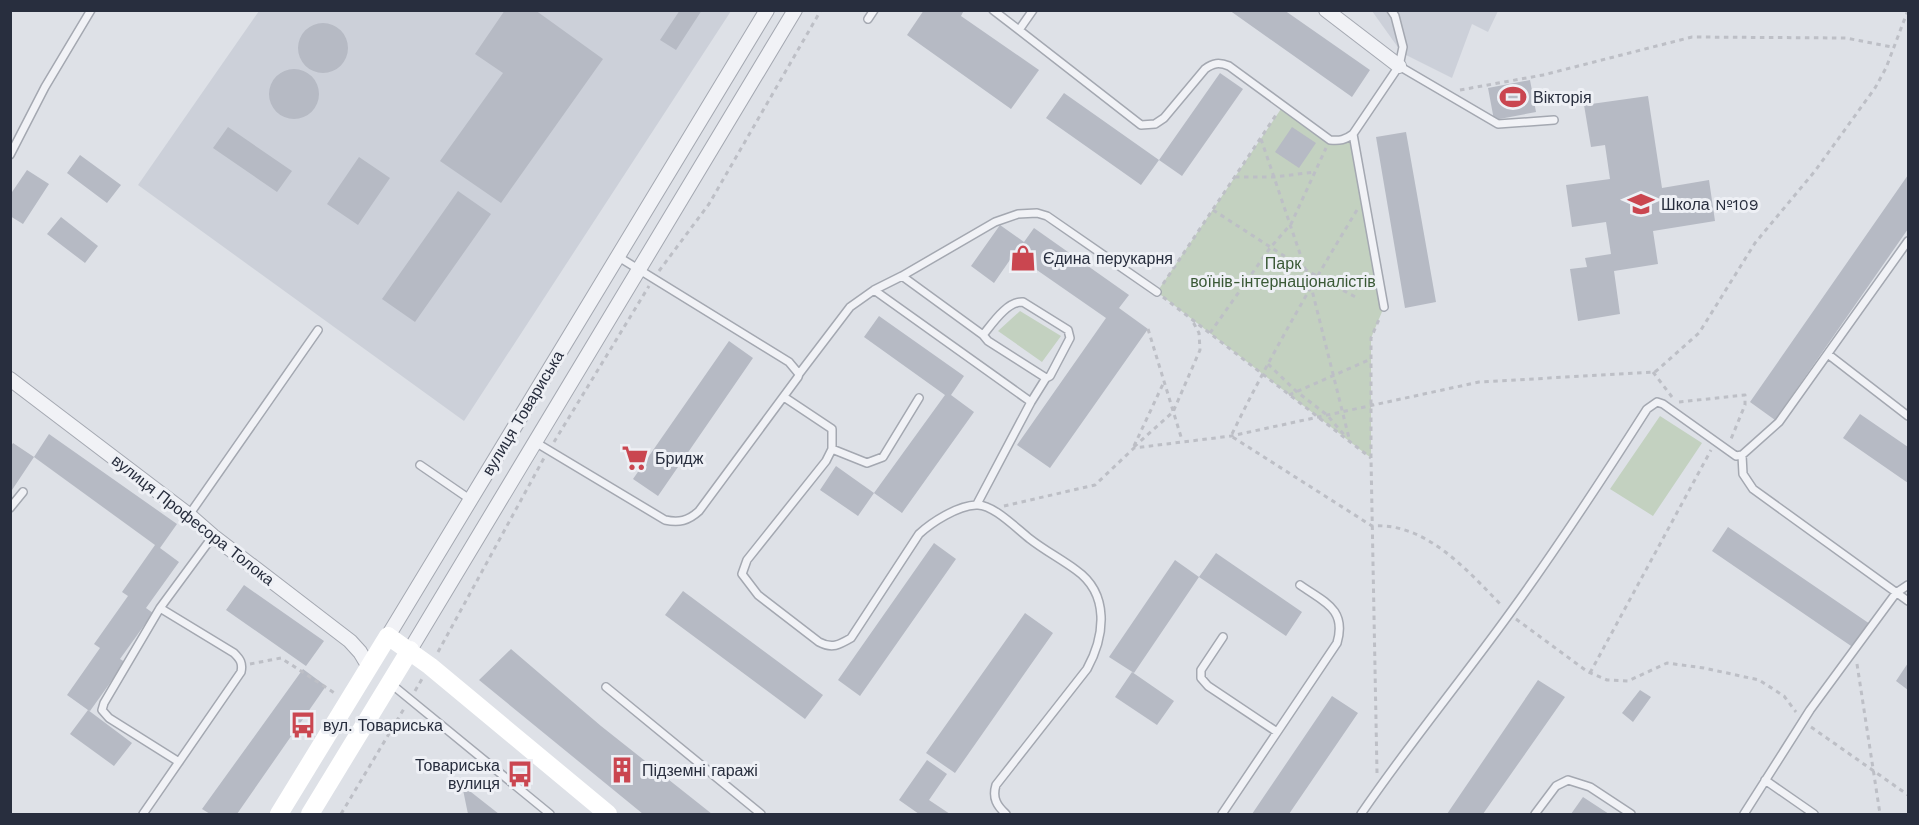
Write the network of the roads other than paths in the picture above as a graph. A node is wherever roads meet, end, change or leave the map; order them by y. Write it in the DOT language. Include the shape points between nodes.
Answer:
graph roads {
  1 [pos="91,10"];
  2 [pos="767,10"];
  3 [pos="795,10"];
  4 [pos="874,10"];
  5 [pos="993,10"];
  6 [pos="1033,10"];
  7 [pos="1326,10"];
  8 [pos="1391,10"];
  9 [pos="868,19"];
  10 [pos="1019,30"];
  11 [pos="1399,66"];
  12 [pos="1554,120"];
  13 [pos="1353,134"];
  14 [pos="10,155"];
  15 [pos="1908,241"];
  16 [pos="617,256"];
  17 [pos="639,269"];
  18 [pos="902,276"];
  19 [pos="873,290"];
  20 [pos="1157,292"];
  21 [pos="1384,307"];
  22 [pos="318,330"];
  23 [pos="983,335"];
  24 [pos="1829,355"];
  25 [pos="799,374"];
  26 [pos="1046,378"];
  27 [pos="10,379"];
  28 [pos="784,397"];
  29 [pos="919,398"];
  30 [pos="1031,402"];
  31 [pos="528,405"];
  32 [pos="1908,416"];
  33 [pos="549,417"];
  34 [pos="535,442"];
  35 [pos="832,449"];
  36 [pos="1742,455"];
  37 [pos="420,465"];
  38 [pos="23,492"];
  39 [pos="471,500"];
  40 [pos="977,504"];
  41 [pos="10,508"];
  42 [pos="189,515"];
  43 [pos="213,536"];
  44 [pos="1300,585"];
  45 [pos="1908,585"];
  46 [pos="1896,593"];
  47 [pos="1908,601"];
  48 [pos="160,608"];
  49 [pos="388,636"];
  50 [pos="1223,637"];
  51 [pos="410,650"];
  52 [pos="369,667"];
  53 [pos="390,683"];
  54 [pos="606,687"];
  55 [pos="1277,732"];
  56 [pos="179,762"];
  57 [pos="1765,780"];
  58 [pos="143,814"];
  59 [pos="279,814"];
  60 [pos="310,814"];
  61 [pos="550,814"];
  62 [pos="608,814"];
  63 [pos="761,814"];
  64 [pos="1006,814"];
  65 [pos="1222,814"];
  66 [pos="1361,814"];
  67 [pos="1535,814"];
  68 [pos="1631,814"];
  69 [pos="1744,814"];
  70 [pos="1814,814"];
  1 -- 14 [label="lane"];
  2 -- 16 [label="street, вулиця Товариська"];
  3 -- 17 [label="street, вулиця Товариська"];
  4 -- 9 [label="lane"];
  5 -- 10 [label="lane"];
  6 -- 10 [label="lane"];
  7 -- 11 [label="street"];
  8 -- 11 [label="lane" via="1403,47"];
  10 -- 13 [label="lane" via="1141,125 1159,123 1205,69 1221,63 1330,140 1345,140"];
  11 -- 12 [label="lane" via="1498,124"];
  11 -- 13 [label="lane"];
  13 -- 21 [label="lane"];
  15 -- 24 [label="lane"];
  16 -- 17 [label="lane"];
  16 -- 31 [label="street, вулиця Товариська"];
  17 -- 25 [label="lane" via="789,362"];
  17 -- 33 [label="street, вулиця Товариська"];
  18 -- 19 [label="lane"];
  18 -- 20 [label="lane" via="995,222 1018,214 1037,213"];
  18 -- 23 [label="lane"];
  19 -- 25 [label="lane" via="849,307"];
  19 -- 30 [label="lane"];
  22 -- 42 [label="lane"];
  23 -- 26 [label="lane"];
  23 -- 26 [label="lane" via="1007,308 1018,302 1068,330 1069,342"];
  24 -- 32 [label="lane"];
  24 -- 36 [label="lane" via="1779,422"];
  25 -- 28 [label="lane"];
  26 -- 30 [label="lane"];
  27 -- 42 [label="street, вулиця Професора Толока"];
  28 -- 34 [label="lane" via="699,511 684,521 665,520"];
  28 -- 35 [label="lane" via="832,429"];
  29 -- 35 [label="lane" via="883,457 867,463"];
  30 -- 40 [label="lane"];
  31 -- 33 [label="street"];
  31 -- 39 [label="street, вулиця Товариська"];
  33 -- 34 [label="street, вулиця Товариська"];
  34 -- 51 [label="street, вулиця Товариська"];
  35 -- 40 [label="lane" via="747,561 742,574 758,595 826,646 834,647 851,638 919,534 930,524"];
  36 -- 46 [label="lane" via="1743,474 1754,489"];
  36 -- 66 [label="lane" via="1726,450 1663,404 1652,404 1579,516"];
  37 -- 39 [label="lane"];
  38 -- 41 [label="lane"];
  39 -- 49 [label="street, вулиця Товариська"];
  40 -- 64 [label="lane" via="991,509 1077,571 1094,589 1102,613 1097,646 1087,669 996,785 995,800"];
  42 -- 43 [label="street, вулиця Професора Толока"];
  43 -- 48 [label="lane"];
  43 -- 52 [label="street, вулиця Професора Толока" via="350,641"];
  44 -- 55 [label="lane" via="1336,611 1341,628 1337,643"];
  45 -- 46 [label="lane"];
  46 -- 47 [label="lane"];
  46 -- 57 [label="lane"];
  48 -- 56 [label="lane" via="102,710"];
  48 -- 56 [label="lane" via="234,653 242,665 235,682"];
  49 -- 51 [label="street"];
  49 -- 52 [label="street, вулиця Товариська"];
  50 -- 55 [label="lane" via="1201,678"];
  51 -- 53 [label="street, вулиця Товариська"];
  51 -- 62 [label="street"];
  52 -- 59 [label="street, вулиця Товариська"];
  53 -- 60 [label="street, вулиця Товариська"];
  53 -- 61 [label="lane"];
  54 -- 63 [label="lane"];
  55 -- 65 [label="lane"];
  56 -- 58 [label="lane"];
  57 -- 69 [label="lane"];
  57 -- 70 [label="lane"];
  67 -- 68 [label="lane" via="1556,786 1568,780 1590,787"];
}
